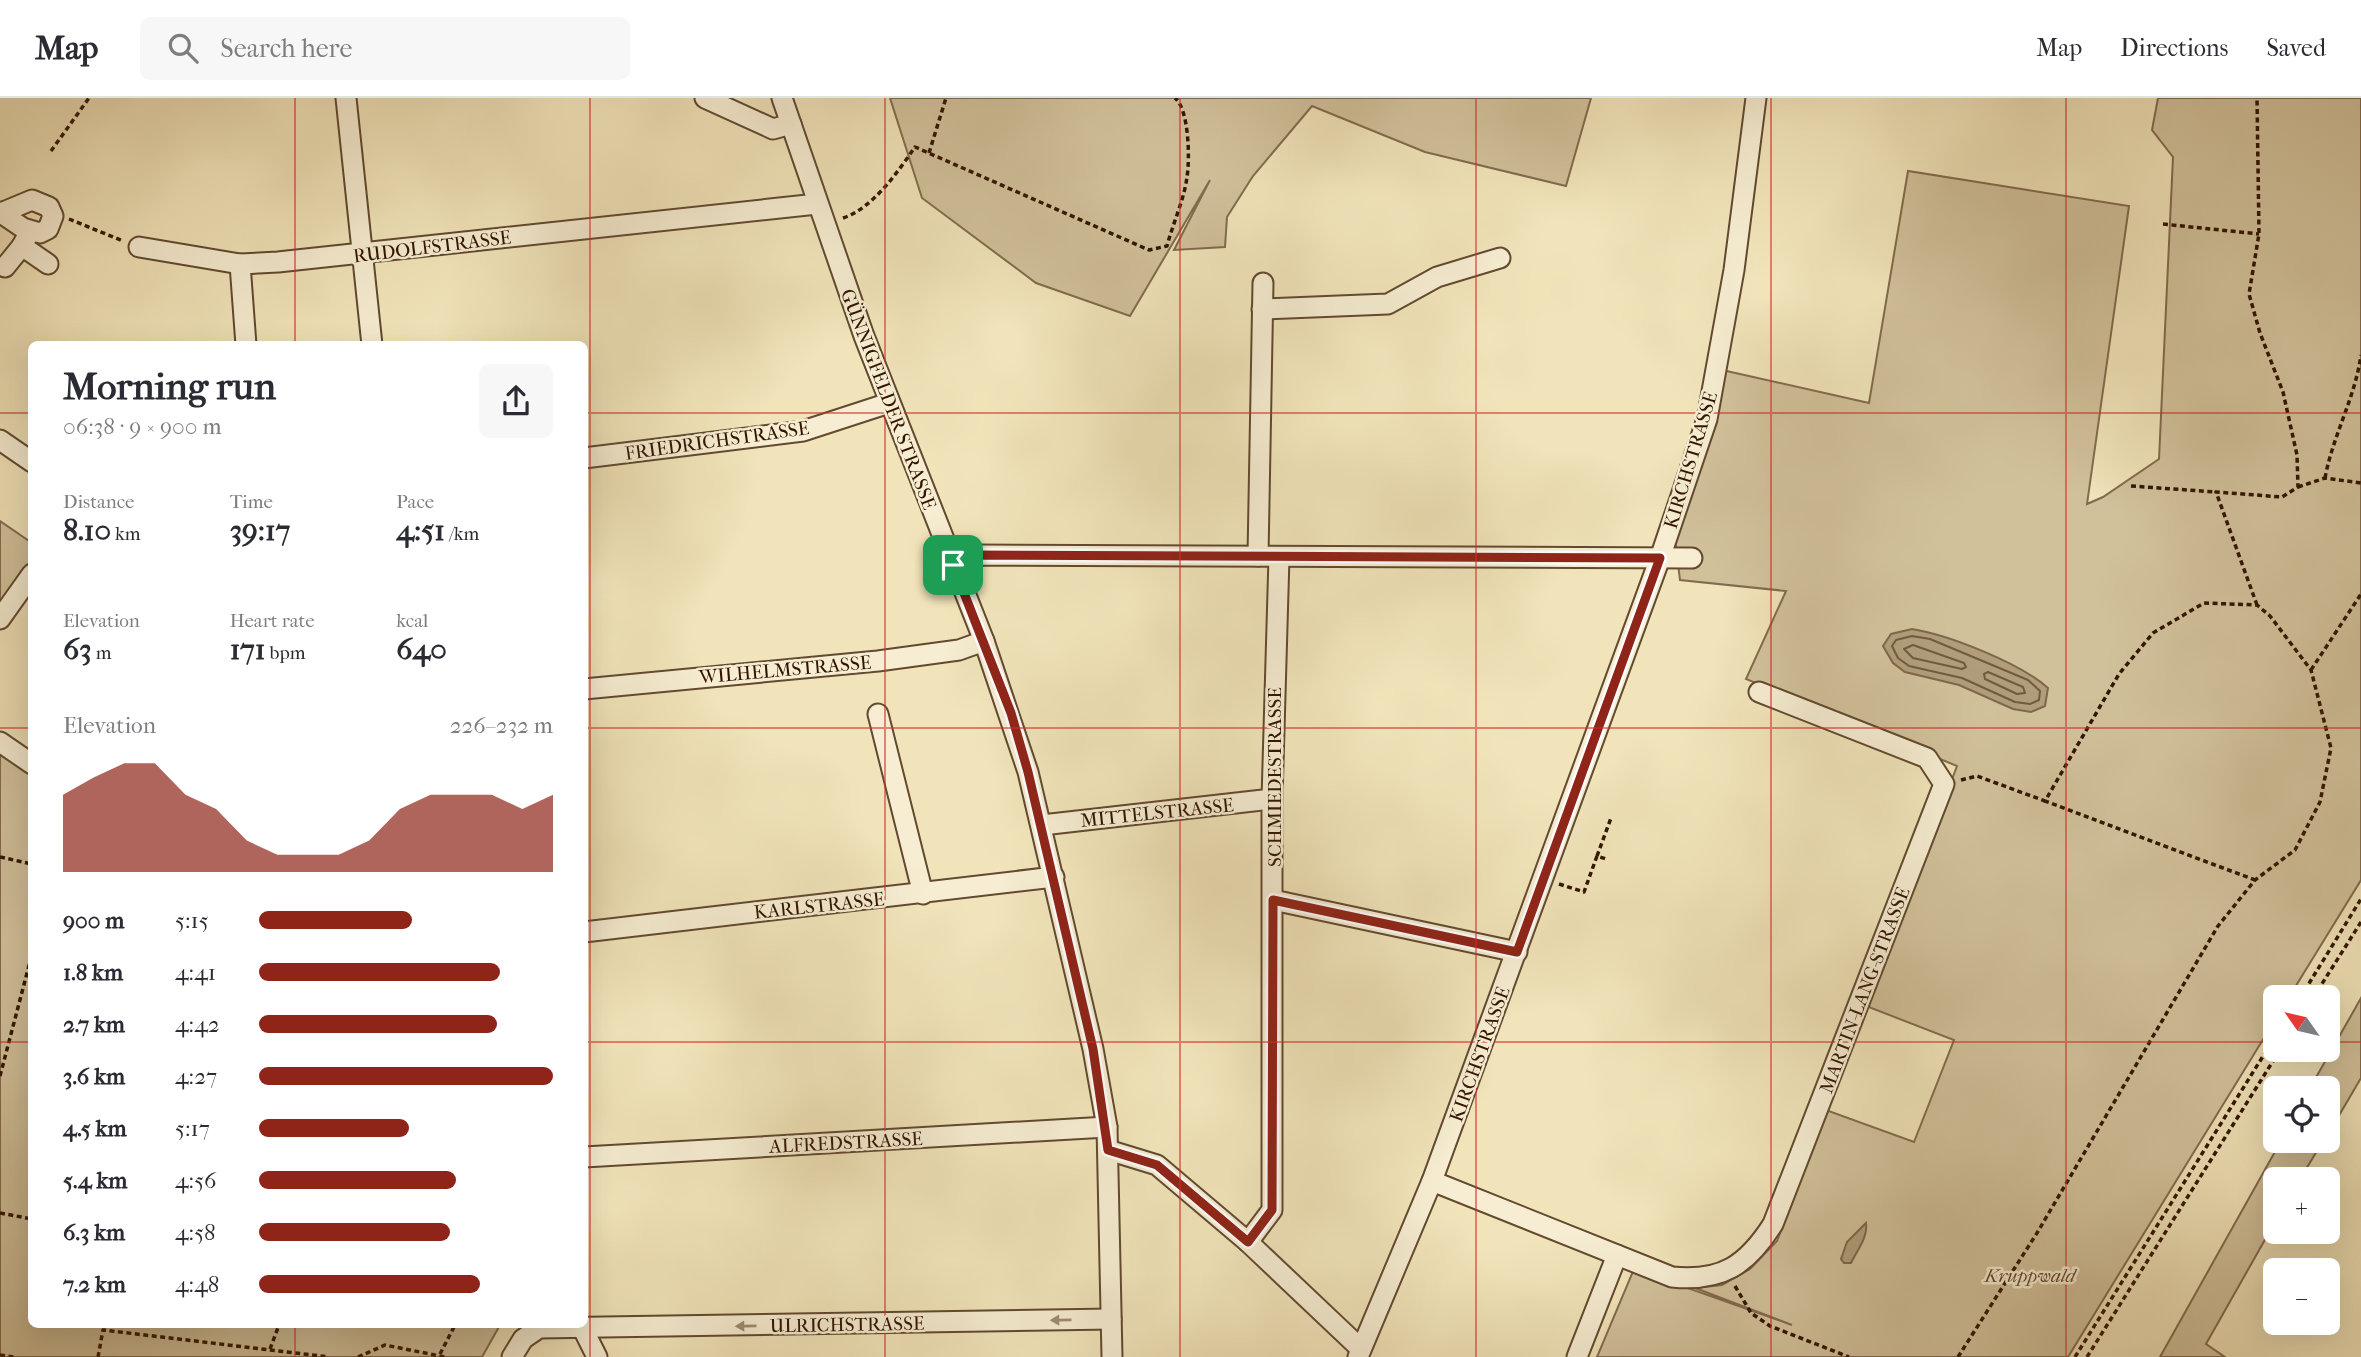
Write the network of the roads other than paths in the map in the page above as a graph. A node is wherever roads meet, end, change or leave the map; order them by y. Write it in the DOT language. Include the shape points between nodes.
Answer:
graph roads {
  1 [pos="346,98"];
  2 [pos="705,98"];
  3 [pos="782,98"];
  4 [pos="1756,98"];
  5 [pos="791,124"];
  6 [pos="817,204"];
  7 [pos="1,213"];
  8 [pos="26,239"];
  9 [pos="139,247"];
  10 [pos="361,255"];
  11 [pos="1500,258"];
  12 [pos="48,264"];
  13 [pos="240,264"];
  14 [pos="5,267"];
  15 [pos="1263,283"];
  16 [pos="1262,309"];
  17 [pos="246,341"];
  18 [pos="372,341"];
  19 [pos="889,403"];
  20 [pos="0,440"];
  21 [pos="588,458"];
  22 [pos="28,459"];
  23 [pos="1258,556"];
  24 [pos="1279,556"];
  25 [pos="1660,558"];
  26 [pos="1692,558"];
  27 [pos="953,565"];
  28 [pos="28,580"];
  29 [pos="0,620"];
  30 [pos="984,641"];
  31 [pos="588,689"];
  32 [pos="1759,692"];
  33 [pos="878,714"];
  34 [pos="0,742"];
  35 [pos="28,761"];
  36 [pos="1272,799"];
  37 [pos="1042,825"];
  38 [pos="1054,877"];
  39 [pos="923,894"];
  40 [pos="1273,900"];
  41 [pos="588,932"];
  42 [pos="1517,952"];
  43 [pos="1107,1127"];
  44 [pos="1108,1150"];
  45 [pos="588,1157"];
  46 [pos="1432,1181"];
  47 [pos="1248,1242"];
  48 [pos="1617,1255"];
  49 [pos="1111,1319"];
  50 [pos="588,1327"];
  51 [pos="539,1328"];
  52 [pos="582,1328"];
  53 [pos="1359,1353"];
  54 [pos="512,1357"];
  55 [pos="597,1357"];
  56 [pos="1112,1357"];
  57 [pos="1577,1357"];
  1 -- 10 [label="street"];
  2 -- 5 [label="street" via="773,128"];
  3 -- 5 [label="street, GÜNNIGFELDER STRASSE"];
  4 -- 25 [label="street, KIRCHSTRASSE" via="1734,270 1707,419"];
  5 -- 6 [label="street, GÜNNIGFELDER STRASSE"];
  6 -- 10 [label="street, RUDOLFSTRASSE"];
  6 -- 19 [label="street, GÜNNIGFELDER STRASSE"];
  7 -- 8 [label="street"];
  7 -- 8 [label="street" via="32,200 42,202 53,216 48,229"];
  8 -- 12 [label="street"];
  8 -- 14 [label="street"];
  9 -- 13 [label="street, RUDOLFSTRASSE"];
  10 -- 13 [label="street, RUDOLFSTRASSE"];
  10 -- 18 [label="street"];
  11 -- 16 [label="street" via="1437,276 1388,304"];
  13 -- 17 [label="street"];
  15 -- 16 [label="street"];
  16 -- 23 [label="street"];
  19 -- 21 [label="street, FRIEDRICHSTRASSE" via="803,431"];
  19 -- 27 [label="street, GÜNNIGFELDER STRASSE"];
  20 -- 22 [label="street"];
  23 -- 24 [label="street"];
  23 -- 27 [label="street" via="975,555"];
  24 -- 25 [label="street"];
  24 -- 36 [label="street, SCHMIEDESTRASSE"];
  25 -- 26 [label="street"];
  25 -- 42 [label="street, KIRCHSTRASSE"];
  27 -- 30 [label="street, GÜNNIGFELDER STRASSE"];
  28 -- 29 [label="street"];
  30 -- 31 [label="street, WILHELMSTRASSE" via="959,650 878,661"];
  30 -- 37 [label="street, GÜNNIGFELDER STRASSE" via="1011,713"];
  32 -- 48 [label="street, MARTIN-LANG-STRASSE" via="1927,758 1944,784 1773,1224 1749,1255 1727,1272 1699,1280 1672,1277"];
  33 -- 39 [label="street"];
  34 -- 35 [label="street"];
  36 -- 37 [label="street, MITTELSTRASSE"];
  36 -- 40 [label="street, SCHMIEDESTRASSE"];
  37 -- 38 [label="street, GÜNNIGFELDER STRASSE"];
  38 -- 39 [label="street, KARLSTRASSE"];
  38 -- 43 [label="street, GÜNNIGFELDER STRASSE"];
  39 -- 41 [label="street, KARLSTRASSE"];
  40 -- 42 [label="street"];
  40 -- 47 [label="street, SCHMIEDESTRASSE" via="1272,1210"];
  42 -- 46 [label="street, KIRCHSTRASSE"];
  43 -- 44 [label="street, GÜNNIGFELDER STRASSE"];
  43 -- 45 [label="street, ALFREDSTRASSE"];
  44 -- 47 [label="street" via="1157,1165"];
  44 -- 49 [label="street, GÜNNIGFELDER STRASSE"];
  46 -- 48 [label="street, MARTIN-LANG-STRASSE"];
  46 -- 53 [label="street, KIRCHSTRASSE"];
  47 -- 53 [label="street"];
  48 -- 57 [label="street"];
  49 -- 50 [label="street, ULRICHSTRASSE, one-way"];
  49 -- 56 [label="street, GÜNNIGFELDER STRASSE"];
  51 -- 54 [label="street, ULRICHSTRASSE" via="523,1339"];
  52 -- 55 [label="street"];
}
